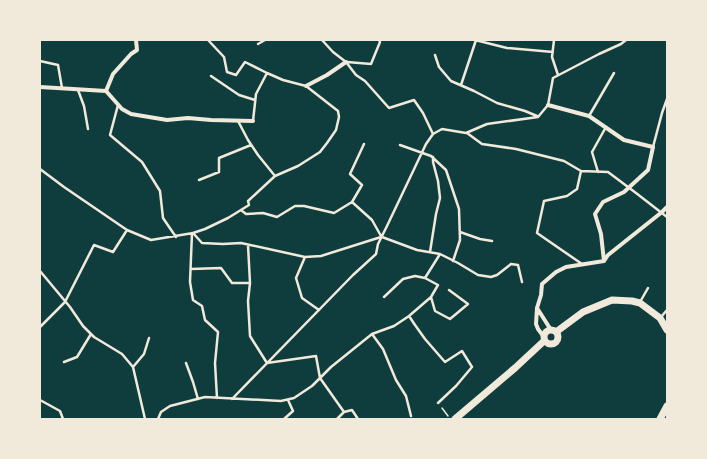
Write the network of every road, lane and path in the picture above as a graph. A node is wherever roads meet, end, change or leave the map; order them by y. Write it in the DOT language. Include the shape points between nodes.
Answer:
graph roads {
  1 [pos="136,40"];
  2 [pos="208,40"];
  3 [pos="265,40"];
  4 [pos="322,40"];
  5 [pos="380,40"];
  6 [pos="475,40"];
  7 [pos="552,40"];
  8 [pos="626,40"];
  9 [pos="258,44"];
  10 [pos="553,52"];
  11 [pos="435,55"];
  12 [pos="40,61"];
  13 [pos="346,62"];
  14 [pos="267,73"];
  15 [pos="614,73"];
  16 [pos="558,75"];
  17 [pos="211,76"];
  18 [pos="461,85"];
  19 [pos="40,86"];
  20 [pos="306,86"];
  21 [pos="62,88"];
  22 [pos="78,89"];
  23 [pos="106,91"];
  24 [pos="667,99"];
  25 [pos="255,100"];
  26 [pos="118,105"];
  27 [pos="548,105"];
  28 [pos="662,113"];
  29 [pos="667,115"];
  30 [pos="589,116"];
  31 [pos="538,117"];
  32 [pos="238,121"];
  33 [pos="253,121"];
  34 [pos="606,127"];
  35 [pos="88,129"];
  36 [pos="466,133"];
  37 [pos="433,134"];
  38 [pos="364,144"];
  39 [pos="251,145"];
  40 [pos="400,145"];
  41 [pos="653,147"];
  42 [pos="422,152"];
  43 [pos="433,158"];
  44 [pos="40,169"];
  45 [pos="581,171"];
  46 [pos="598,172"];
  47 [pos="275,176"];
  48 [pos="199,180"];
  49 [pos="629,187"];
  50 [pos="352,202"];
  51 [pos="667,207"];
  52 [pos="241,210"];
  53 [pos="662,212"];
  54 [pos="667,217"];
  55 [pos="127,230"];
  56 [pos="460,232"];
  57 [pos="192,233"];
  58 [pos="176,237"];
  59 [pos="382,237"];
  60 [pos="492,241"];
  61 [pos="248,245"];
  62 [pos="430,252"];
  63 [pos="440,254"];
  64 [pos="305,257"];
  65 [pos="454,261"];
  66 [pos="604,261"];
  67 [pos="583,264"];
  68 [pos="191,269"];
  69 [pos="40,271"];
  70 [pos="424,278"];
  71 [pos="522,282"];
  72 [pos="250,283"];
  73 [pos="648,288"];
  74 [pos="449,290"];
  75 [pos="384,297"];
  76 [pos="431,297"];
  77 [pos="66,302"];
  78 [pos="640,303"];
  79 [pos="536,308"];
  80 [pos="319,310"];
  81 [pos="667,310"];
  82 [pos="409,316"];
  83 [pos="660,318"];
  84 [pos="40,327"];
  85 [pos="667,330"];
  86 [pos="555,333"];
  87 [pos="91,334"];
  88 [pos="372,334"];
  89 [pos="149,338"];
  90 [pos="546,341"];
  91 [pos="64,362"];
  92 [pos="186,363"];
  93 [pos="267,363"];
  94 [pos="133,367"];
  95 [pos="320,378"];
  96 [pos="217,398"];
  97 [pos="198,399"];
  98 [pos="232,399"];
  99 [pos="40,400"];
  100 [pos="288,400"];
  101 [pos="438,403"];
  102 [pos="667,406"];
  103 [pos="344,412"];
  104 [pos="411,416"];
  105 [pos="63,419"];
  106 [pos="145,419"];
  107 [pos="158,419"];
  108 [pos="284,419"];
  109 [pos="337,419"];
  110 [pos="358,419"];
  111 [pos="451,419"];
  112 [pos="455,419"];
  113 [pos="660,419"];
  1 -- 23 [label="street" via="137,50 113,74"];
  2 -- 14 [label="lane" via="224,58 227,72 236,75 245,62"];
  3 -- 9 [label="lane"];
  4 -- 13 [label="lane"];
  5 -- 13 [label="lane" via="371,64"];
  6 -- 10 [label="lane" via="507,48"];
  6 -- 18 [label="lane"];
  7 -- 10 [label="lane"];
  8 -- 16 [label="lane"];
  10 -- 16 [label="lane" via="552,57"];
  11 -- 18 [label="lane" via="439,67 451,81"];
  12 -- 21 [label="lane" via="58,65"];
  13 -- 20 [label="street"];
  13 -- 37 [label="lane" via="389,108 414,100"];
  14 -- 20 [label="lane"];
  14 -- 25 [label="lane"];
  15 -- 30 [label="lane"];
  16 -- 27 [label="lane" via="553,78"];
  17 -- 25 [label="lane" via="239,95"];
  18 -- 31 [label="lane" via="497,103"];
  19 -- 21 [label="street"];
  20 -- 47 [label="lane" via="338,111 336,130 320,152"];
  21 -- 22 [label="street"];
  22 -- 23 [label="street"];
  22 -- 35 [label="lane"];
  23 -- 26 [label="street"];
  24 -- 28 [label="lane"];
  25 -- 33 [label="lane"];
  26 -- 32 [label="street" via="132,114 167,120 188,118"];
  26 -- 58 [label="lane" via="110,135 142,162 160,191 163,218"];
  27 -- 30 [label="street"];
  27 -- 31 [label="lane"];
  28 -- 29 [label="lane"];
  28 -- 41 [label="lane"];
  30 -- 34 [label="street"];
  31 -- 36 [label="lane" via="487,124"];
  32 -- 33 [label="street"];
  32 -- 39 [label="lane"];
  34 -- 41 [label="street" via="624,140"];
  34 -- 46 [label="lane" via="592,152"];
  36 -- 37 [label="lane" via="442,129"];
  36 -- 45 [label="lane" via="482,144 516,149 564,161"];
  37 -- 42 [label="lane"];
  38 -- 50 [label="lane" via="350,174 362,185"];
  39 -- 47 [label="lane"];
  39 -- 48 [label="lane" via="219,158 219,172"];
  40 -- 42 [label="lane"];
  41 -- 49 [label="street" via="648,170"];
  42 -- 43 [label="lane"];
  42 -- 59 [label="lane"];
  43 -- 56 [label="lane" via="446,170 459,209"];
  43 -- 62 [label="lane" via="440,198"];
  44 -- 55 [label="lane"];
  45 -- 46 [label="lane"];
  45 -- 67 [label="lane" via="577,189 567,196 544,201 537,232"];
  46 -- 49 [label="lane" via="608,172"];
  47 -- 52 [label="lane" via="254,194 248,201 249,205"];
  49 -- 53 [label="lane"];
  49 -- 66 [label="street" via="603,202 595,214 601,234"];
  50 -- 52 [label="lane" via="334,213 304,206 295,206 277,217 263,213 246,214"];
  50 -- 59 [label="lane" via="372,220"];
  51 -- 53 [label="street"];
  52 -- 57 [label="lane"];
  53 -- 54 [label="lane"];
  53 -- 66 [label="street" via="608,255"];
  55 -- 58 [label="lane" via="152,240"];
  55 -- 77 [label="lane" via="113,252 94,245"];
  56 -- 60 [label="lane"];
  56 -- 65 [label="lane"];
  57 -- 58 [label="lane"];
  57 -- 61 [label="lane" via="202,243"];
  57 -- 68 [label="lane"];
  59 -- 62 [label="lane" via="416,250"];
  59 -- 64 [label="lane" via="321,256"];
  59 -- 80 [label="lane" via="376,254"];
  61 -- 64 [label="lane"];
  61 -- 72 [label="lane"];
  62 -- 63 [label="lane"];
  63 -- 65 [label="lane"];
  63 -- 70 [label="lane"];
  64 -- 80 [label="lane" via="296,278 302,298"];
  65 -- 71 [label="lane" via="478,275 491,277 511,264 518,265"];
  66 -- 67 [label="street"];
  67 -- 79 [label="street" via="561,269 542,284"];
  68 -- 72 [label="lane" via="221,268 232,283"];
  68 -- 96 [label="lane" via="193,300 202,306 205,320 218,332 214,363"];
  69 -- 77 [label="lane"];
  70 -- 75 [label="lane" via="403,278"];
  70 -- 76 [label="lane" via="438,285"];
  72 -- 93 [label="lane" via="250,336"];
  73 -- 78 [label="lane"];
  74 -- 76 [label="lane" via="468,304 450,319 435,311"];
  76 -- 82 [label="lane"];
  77 -- 84 [label="lane"];
  77 -- 87 [label="lane"];
  78 -- 83 [label="street"];
  78 -- 86 [label="street" via="612,300 583,312"];
  79 -- 86 [label="street"];
  79 -- 90 [label="street" via="536,324"];
  80 -- 93 [label="lane"];
  81 -- 83 [label="lane"];
  82 -- 88 [label="lane" via="394,326"];
  82 -- 101 [label="lane" via="424,340 445,362 462,351 472,367"];
  83 -- 85 [label="street"];
  86 -- 90 [label="street" via="547,331"];
  86 -- 90 [label="street" via="557,343 554,345"];
  87 -- 91 [label="lane" via="77,357"];
  87 -- 94 [label="lane" via="122,354"];
  88 -- 95 [label="lane"];
  88 -- 104 [label="lane" via="383,348 396,380 406,396"];
  89 -- 94 [label="lane" via="144,354"];
  90 -- 112 [label="street"];
  92 -- 97 [label="lane"];
  93 -- 95 [label="lane" via="316,356"];
  93 -- 98 [label="lane"];
  94 -- 106 [label="lane"];
  95 -- 100 [label="lane" via="312,386"];
  95 -- 103 [label="lane"];
  96 -- 97 [label="lane"];
  96 -- 98 [label="lane"];
  97 -- 107 [label="lane" via="170,406 161,412"];
  98 -- 100 [label="lane"];
  99 -- 105 [label="lane" via="60,412"];
  100 -- 108 [label="lane" via="293,411"];
  101 -- 111 [label="path"];
  102 -- 113 [label="street"];
  103 -- 109 [label="lane"];
  103 -- 110 [label="lane" via="352,410"];
}
